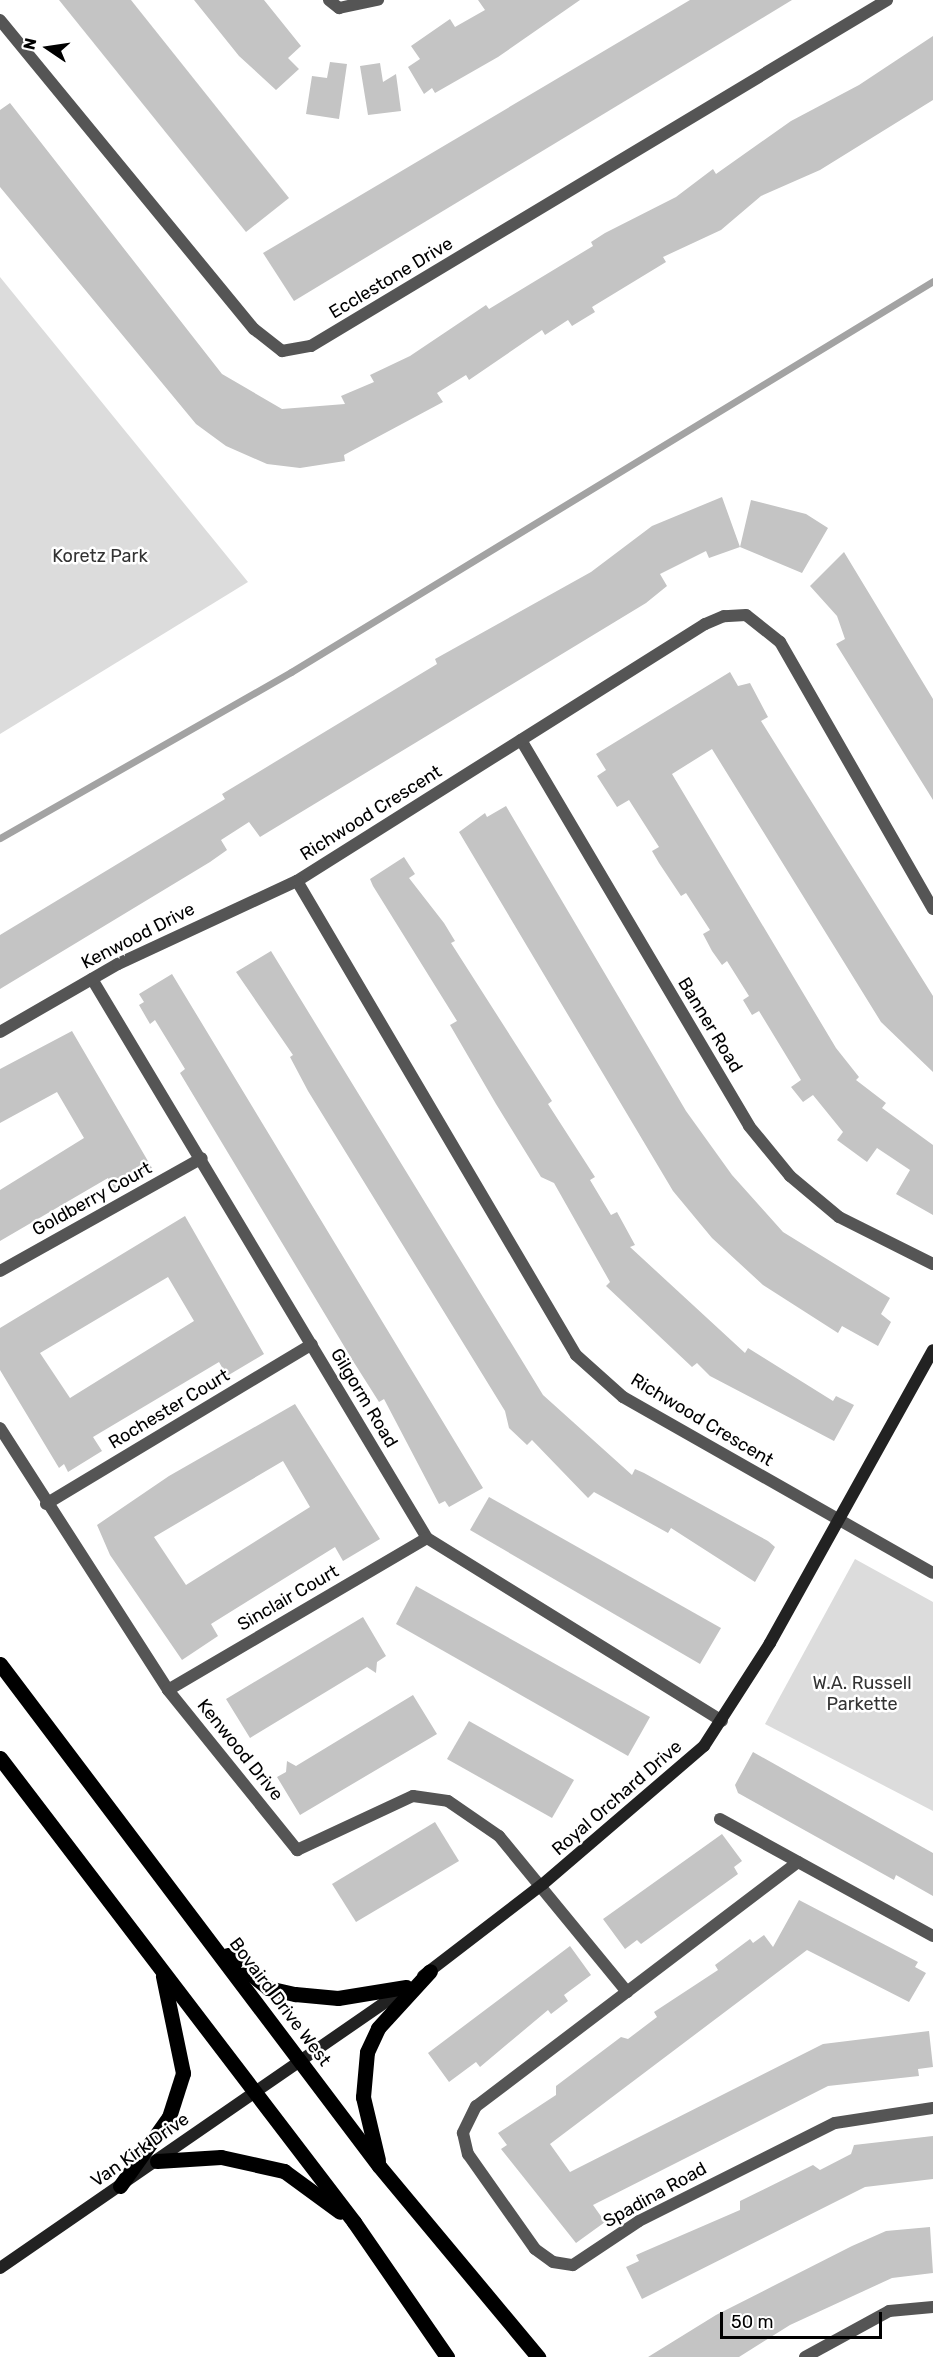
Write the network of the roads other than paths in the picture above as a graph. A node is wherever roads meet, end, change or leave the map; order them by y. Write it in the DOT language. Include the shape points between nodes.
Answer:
graph roads {
  1 [pos="328,0"];
  2 [pos="378,0"];
  3 [pos="887,0"];
  4 [pos="0,20"];
  5 [pos="521,740"];
  6 [pos="297,880"];
  7 [pos="933,909"];
  8 [pos="92,979"];
  9 [pos="0,1032"];
  10 [pos="202,1158"];
  11 [pos="933,1264"];
  12 [pos="0,1271"];
  13 [pos="312,1344"];
  14 [pos="933,1350"];
  15 [pos="0,1428"];
  16 [pos="46,1504"];
  17 [pos="836,1519"];
  18 [pos="427,1538"];
  19 [pos="933,1573"];
  20 [pos="0,1664"];
  21 [pos="168,1690"];
  22 [pos="722,1721"];
  23 [pos="0,1758"];
  24 [pos="720,1819"];
  25 [pos="798,1862"];
  26 [pos="543,1884"];
  27 [pos="933,1936"];
  28 [pos="209,1940"];
  29 [pos="162,1970"];
  30 [pos="430,1971"];
  31 [pos="406,1987"];
  32 [pos="627,1992"];
  33 [pos="299,2060"];
  34 [pos="252,2093"];
  35 [pos="933,2108"];
  36 [pos="157,2161"];
  37 [pos="379,2166"];
  38 [pos="120,2186"];
  39 [pos="354,2222"];
  40 [pos="0,2268"];
  41 [pos="933,2307"];
  42 [pos="447,2357"];
  43 [pos="538,2357"];
  44 [pos="805,2357"];
  1 -- 2 [label="street" via="339,8"];
  3 -- 4 [label="street, Ecclestone Drive" via="311,346 282,351 254,329"];
  5 -- 6 [label="street, Richwood Crescent"];
  5 -- 7 [label="street, Richwood Crescent" via="705,624 724,615 746,615 780,642"];
  5 -- 11 [label="street, Banner Road" via="749,1126 790,1176 839,1217"];
  6 -- 8 [label="street, Kenwood Drive"];
  6 -- 17 [label="street, Richwood Crescent" via="576,1355 623,1397"];
  8 -- 9 [label="street, Kenwood Drive"];
  8 -- 10 [label="street, Gilgorm Road"];
  10 -- 12 [label="street, Goldberry Court"];
  10 -- 13 [label="street, Gilgorm Road"];
  13 -- 16 [label="street, Rochester Court"];
  13 -- 18 [label="street, Gilgorm Road"];
  14 -- 17 [label="street, Royal Orchard Drive"];
  15 -- 16 [label="street, Kenwood Drive"];
  16 -- 21 [label="street, Kenwood Drive"];
  17 -- 19 [label="street, Richwood Crescent"];
  17 -- 22 [label="street, Royal Orchard Drive"];
  18 -- 21 [label="street, Sinclair Court"];
  18 -- 22 [label="street, Gilgorm Road"];
  20 -- 28 [label="main road, Bovaird Drive West"];
  21 -- 26 [label="street, Kenwood Drive" via="297,1850 413,1796 448,1801 499,1836"];
  22 -- 26 [label="street, Royal Orchard Drive" via="674,1776"];
  23 -- 29 [label="main road"];
  24 -- 25 [label="street"];
  25 -- 27 [label="street"];
  25 -- 32 [label="street, Spadina Road"];
  26 -- 30 [label="street, Royal Orchard Drive"];
  26 -- 32 [label="street"];
  28 -- 31 [label="main road" via="268,1988 338,1998"];
  28 -- 33 [label="main road, Bovaird Drive West"];
  29 -- 34 [label="main road"];
  29 -- 38 [label="main road" via="183,2073 169,2117"];
  30 -- 31 [label="street, Royal Orchard Drive"];
  30 -- 37 [label="main road" via="378,2028 367,2052 363,2097"];
  31 -- 33 [label="street, Royal Orchard Drive"];
  32 -- 35 [label="street, Spadina Road" via="476,2106 465,2122 468,2154 535,2249 553,2262 581,2262 639,2221 835,2123"];
  33 -- 34 [label="street, Van Kirk Drive"];
  33 -- 37 [label="main road, Bovaird Drive West"];
  34 -- 36 [label="street, Van Kirk Drive"];
  34 -- 39 [label="main road"];
  36 -- 38 [label="street, Van Kirk Drive"];
  36 -- 39 [label="main road" via="221,2157 284,2171"];
  37 -- 43 [label="main road, Bovaird Drive West"];
  38 -- 40 [label="street, Van Kirk Drive"];
  39 -- 42 [label="main road"];
  41 -- 44 [label="street" via="889,2311"];
}
